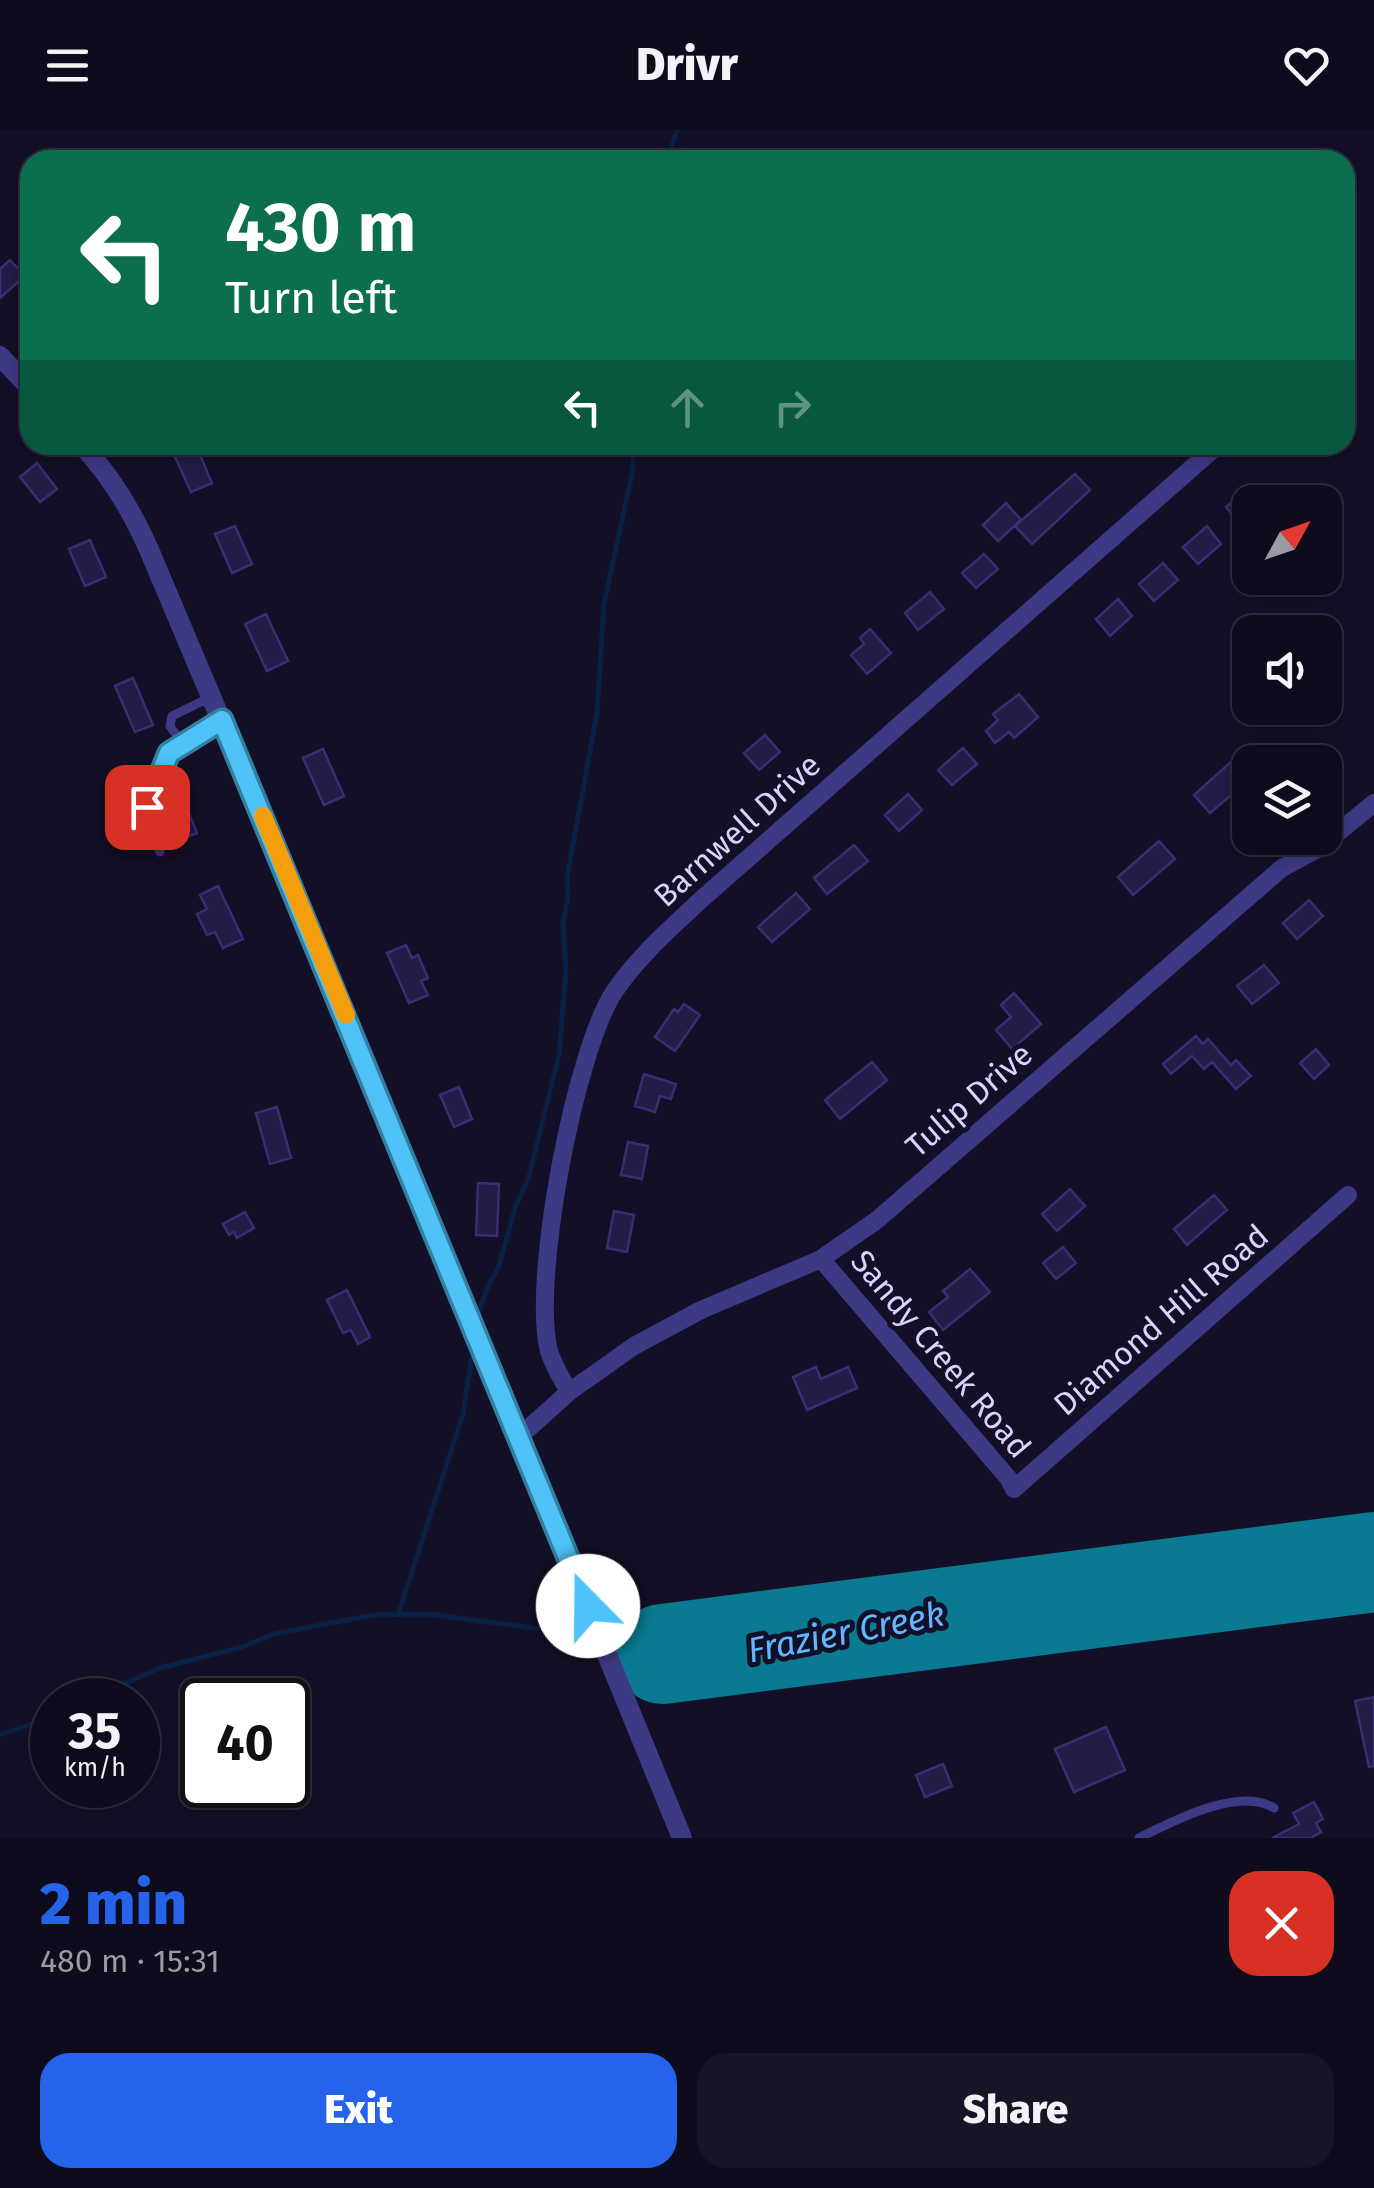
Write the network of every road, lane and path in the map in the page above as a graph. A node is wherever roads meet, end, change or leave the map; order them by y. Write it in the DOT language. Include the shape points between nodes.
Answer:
graph roads {
  1 [pos="0,356"];
  2 [pos="20,377"];
  3 [pos="92,455"];
  4 [pos="1207,455"];
  5 [pos="212,696"];
  6 [pos="222,720"];
  7 [pos="182,743"];
  8 [pos="1374,803"];
  9 [pos="160,852"];
  10 [pos="1348,1195"];
  11 [pos="821,1259"];
  12 [pos="569,1392"];
  13 [pos="520,1436"];
  14 [pos="1014,1489"];
  15 [pos="1274,1808"];
  16 [pos="682,1838"];
  17 [pos="1139,1838"];
  1 -- 2 [label="street"];
  3 -- 5 [label="street" via="142,533"];
  4 -- 12 [label="street, Barnwell Drive" via="704,897 614,991 580,1080 549,1240 546,1329"];
  5 -- 6 [label="street"];
  5 -- 7 [label="lane" via="172,716 170,726"];
  6 -- 7 [label="lane"];
  6 -- 13 [label="street"];
  7 -- 9 [label="lane" via="169,753 147,807"];
  8 -- 11 [label="street, Tulip Drive" via="1319,848 1282,868 877,1220"];
  10 -- 14 [label="street, Diamond Hill Road"];
  11 -- 12 [label="street, Tulip Drive" via="702,1310 634,1346"];
  11 -- 14 [label="street, Sandy Creek Road"];
  12 -- 13 [label="street, Tulip Drive"];
  13 -- 16 [label="street"];
  15 -- 17 [label="lane" via="1254,1799 1235,1801"];
}
